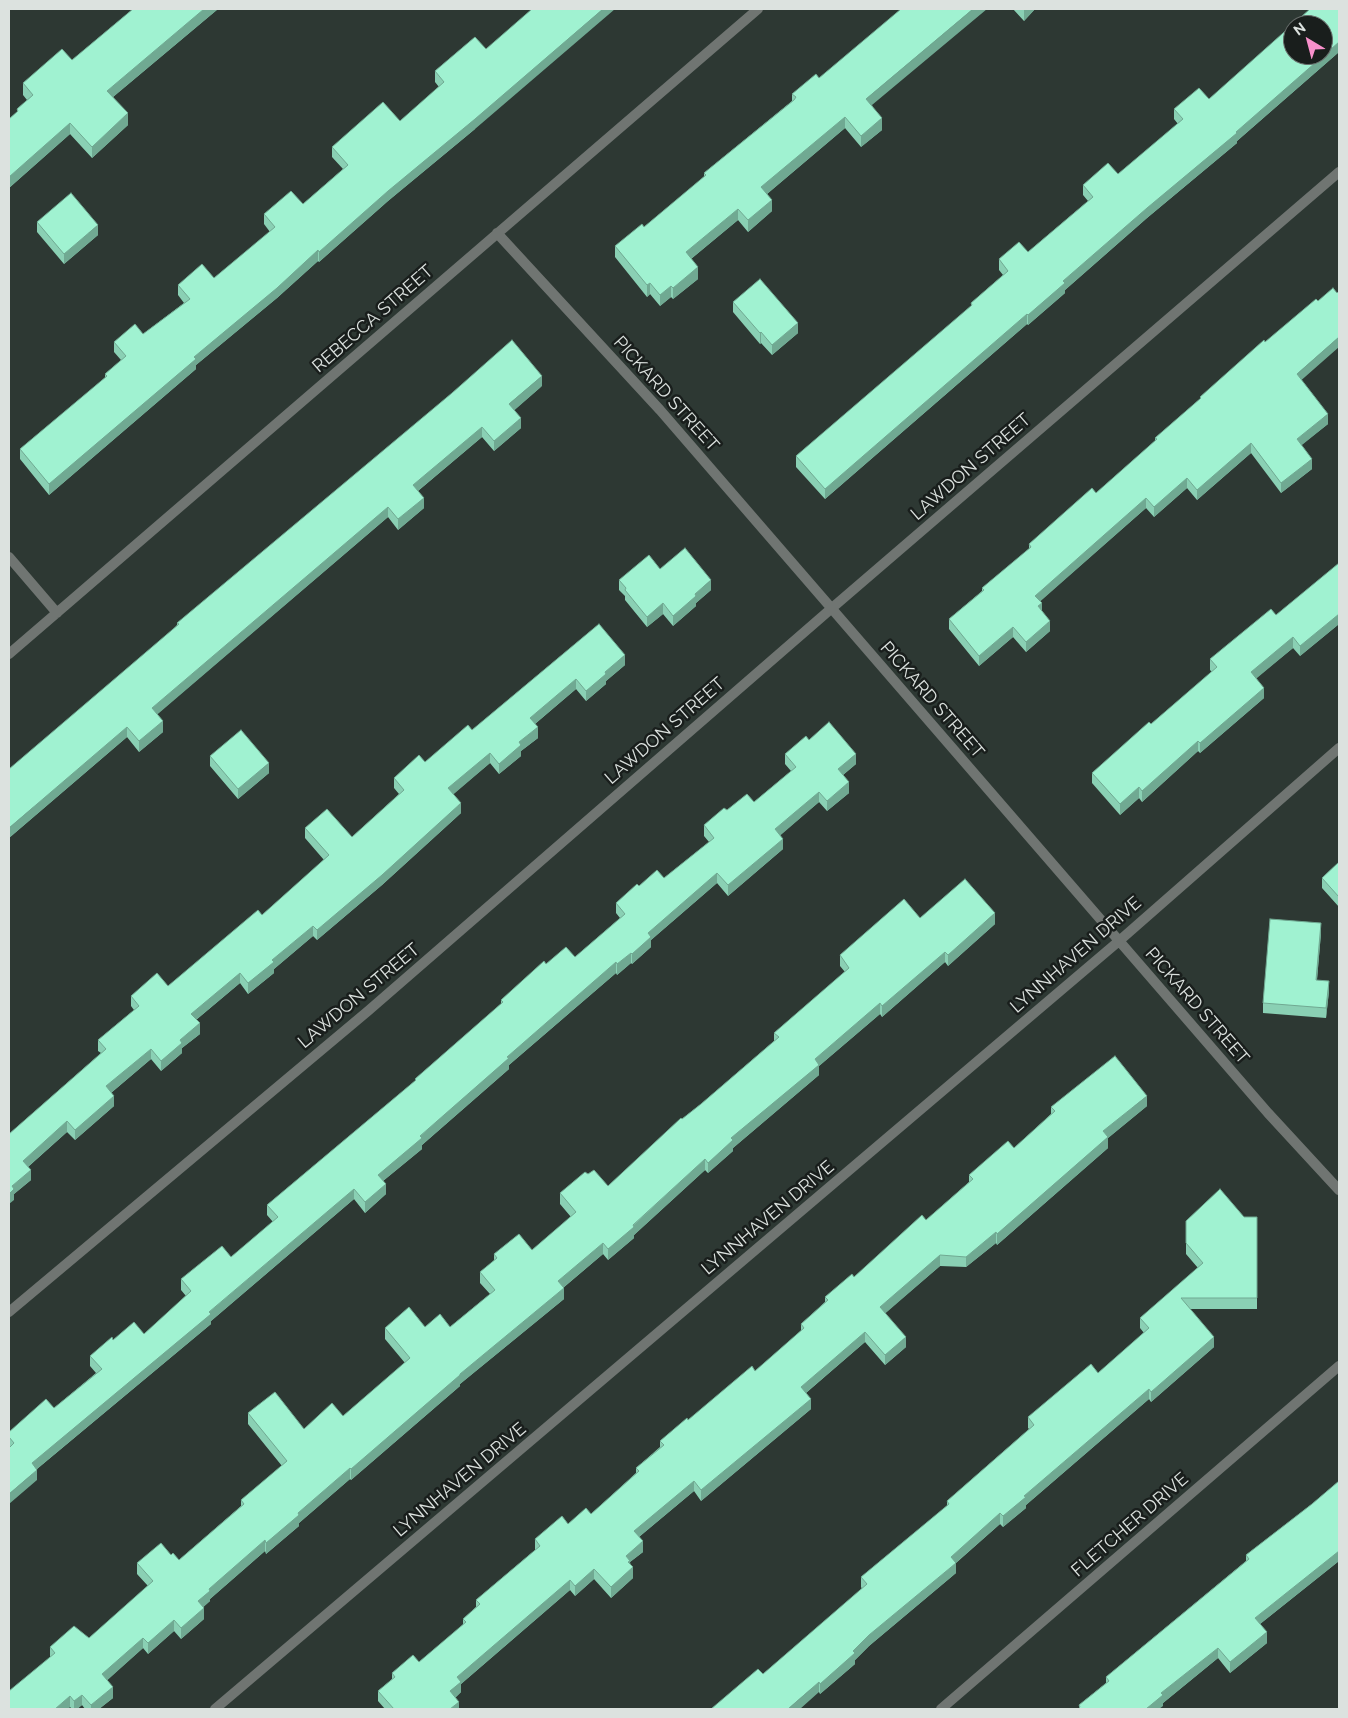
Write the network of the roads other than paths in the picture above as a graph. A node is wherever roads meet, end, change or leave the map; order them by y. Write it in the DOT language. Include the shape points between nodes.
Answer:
graph roads {
  1 [pos="758,9"];
  2 [pos="1339,172"];
  3 [pos="497,233"];
  4 [pos="9,557"];
  5 [pos="832,608"];
  6 [pos="57,613"];
  7 [pos="9,654"];
  8 [pos="1339,748"];
  9 [pos="1119,941"];
  10 [pos="1339,1190"];
  11 [pos="9,1312"];
  12 [pos="1339,1366"];
  13 [pos="215,1709"];
  14 [pos="941,1709"];
  1 -- 3 [label="street, REBECCA STREET"];
  2 -- 5 [label="street, LAWDON STREET"];
  3 -- 5 [label="street, PICKARD STREET" via="660,410"];
  3 -- 6 [label="street, REBECCA STREET"];
  4 -- 6 [label="street"];
  5 -- 9 [label="street, PICKARD STREET"];
  5 -- 11 [label="street, LAWDON STREET" via="368,1011"];
  6 -- 7 [label="street, REBECCA STREET"];
  8 -- 9 [label="street, LYNNHAVEN DRIVE"];
  9 -- 10 [label="street, PICKARD STREET"];
  9 -- 13 [label="street, LYNNHAVEN DRIVE"];
  12 -- 14 [label="street, FLETCHER DRIVE"];
}
